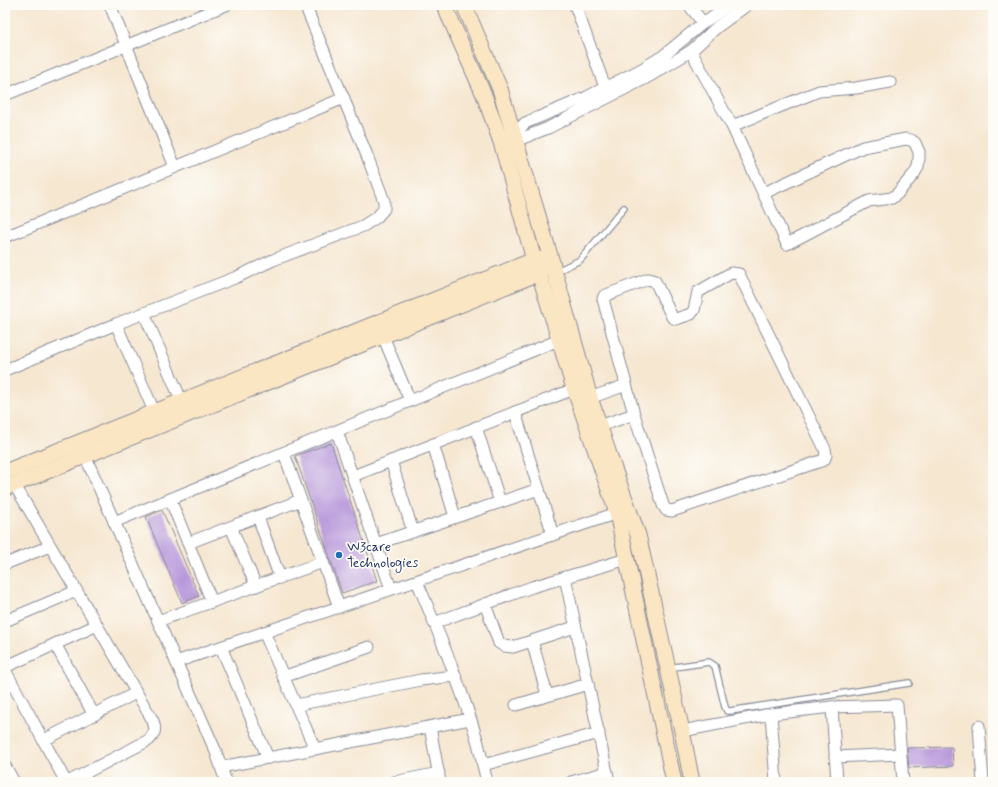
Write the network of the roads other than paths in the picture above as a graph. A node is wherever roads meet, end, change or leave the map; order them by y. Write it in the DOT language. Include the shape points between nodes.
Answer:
graph roads {
  1 [pos="110,5"];
  2 [pos="226,5"];
  3 [pos="305,5"];
  4 [pos="444,5"];
  5 [pos="464,5"];
  6 [pos="575,5"];
  7 [pos="690,5"];
  8 [pos="729,5"];
  9 [pos="747,5"];
  10 [pos="703,23"];
  11 [pos="126,46"];
  12 [pos="691,51"];
  13 [pos="890,82"];
  14 [pos="605,87"];
  15 [pos="5,95"];
  16 [pos="344,98"];
  17 [pos="732,126"];
  18 [pos="508,139"];
  19 [pos="175,167"];
  20 [pos="764,193"];
  21 [pos="624,208"];
  22 [pos="5,237"];
  23 [pos="536,266"];
  24 [pos="553,266"];
  25 [pos="144,313"];
  26 [pos="116,324"];
  27 [pos="383,336"];
  28 [pos="559,340"];
  29 [pos="26,361"];
  30 [pos="5,362"];
  31 [pos="5,370"];
  32 [pos="626,386"];
  33 [pos="574,389"];
  34 [pos="590,398"];
  35 [pos="410,401"];
  36 [pos="184,408"];
  37 [pos="515,412"];
  38 [pos="634,414"];
  39 [pos="158,419"];
  40 [pos="600,426"];
  41 [pos="476,427"];
  42 [pos="337,431"];
  43 [pos="433,444"];
  44 [pos="82,449"];
  45 [pos="284,453"];
  46 [pos="391,461"];
  47 [pos="5,472"];
  48 [pos="352,476"];
  49 [pos="10,486"];
  50 [pos="539,489"];
  51 [pos="170,499"];
  52 [pos="301,500"];
  53 [pos="500,502"];
  54 [pos="617,513"];
  55 [pos="258,517"];
  56 [pos="455,517"];
  57 [pos="114,522"];
  58 [pos="232,526"];
  59 [pos="413,532"];
  60 [pos="553,535"];
  61 [pos="188,543"];
  62 [pos="376,544"];
  63 [pos="50,546"];
  64 [pos="627,559"];
  65 [pos="323,562"];
  66 [pos="5,564"];
  67 [pos="565,577"];
  68 [pos="280,578"];
  69 [pos="417,581"];
  70 [pos="256,586"];
  71 [pos="391,589"];
  72 [pos="76,590"];
  73 [pos="212,602"];
  74 [pos="485,604"];
  75 [pos="339,607"];
  76 [pos="5,621"];
  77 [pos="158,621"];
  78 [pos="434,623"];
  79 [pos="97,625"];
  80 [pos="575,627"];
  81 [pos="264,632"];
  82 [pos="532,640"];
  83 [pos="55,644"];
  84 [pos="221,647"];
  85 [pos="369,647"];
  86 [pos="176,662"];
  87 [pos="5,668"];
  88 [pos="668,668"];
  89 [pos="454,676"];
  90 [pos="284,677"];
  91 [pos="908,683"];
  92 [pos="588,684"];
  93 [pos="136,693"];
  94 [pos="548,695"];
  95 [pos="296,705"];
  96 [pos="516,705"];
  97 [pos="832,707"];
  98 [pos="771,714"];
  99 [pos="94,715"];
  100 [pos="470,719"];
  101 [pos="430,726"];
  102 [pos="979,726"];
  103 [pos="682,731"];
  104 [pos="598,733"];
  105 [pos="44,740"];
  106 [pos="314,749"];
  107 [pos="901,754"];
  108 [pos="835,757"];
  109 [pos="268,758"];
  110 [pos="483,765"];
  111 [pos="5,766"];
  112 [pos="221,767"];
  113 [pos="608,777"];
  114 [pos="440,778"];
  115 [pos="14,782"];
  116 [pos="67,782"];
  117 [pos="226,782"];
  118 [pos="394,782"];
  119 [pos="487,782"];
  120 [pos="571,782"];
  121 [pos="674,782"];
  122 [pos="692,782"];
  123 [pos="776,782"];
  124 [pos="837,782"];
  125 [pos="903,782"];
  126 [pos="983,782"];
  1 -- 11 [label="street"];
  2 -- 11 [label="street"];
  3 -- 16 [label="street"];
  4 -- 18 [label="street" via="484,95"];
  5 -- 18 [label="street" via="500,89"];
  6 -- 14 [label="street"];
  7 -- 10 [label="street"];
  8 -- 10 [label="street"];
  9 -- 12 [label="street" via="717,27"];
  10 -- 14 [label="street" via="663,56"];
  11 -- 15 [label="street"];
  11 -- 19 [label="street"];
  12 -- 17 [label="street"];
  12 -- 18 [label="street" via="622,91 548,128 523,138"];
  13 -- 17 [label="street" via="818,91"];
  14 -- 18 [label="street" via="525,123"];
  16 -- 19 [label="street"];
  16 -- 25 [label="street" via="384,201 384,209 377,217 363,226"];
  17 -- 20 [label="street"];
  18 -- 23 [label="street"];
  18 -- 24 [label="street"];
  19 -- 22 [label="street"];
  20 -- 20 [label="street" via="787,244 869,200 892,198 914,174 918,167 919,152 915,143 906,139 863,147"];
  21 -- 24 [label="lane" via="580,260"];
  23 -- 24 [label="street"];
  23 -- 27 [label="street"];
  23 -- 28 [label="street"];
  23 -- 36 [label="street"];
  24 -- 34 [label="street"];
  25 -- 26 [label="street"];
  25 -- 36 [label="street"];
  26 -- 29 [label="street"];
  26 -- 39 [label="street"];
  27 -- 35 [label="street"];
  27 -- 36 [label="street"];
  28 -- 33 [label="street"];
  28 -- 35 [label="street"];
  29 -- 30 [label="street"];
  29 -- 31 [label="street"];
  32 -- 34 [label="street"];
  32 -- 38 [label="street"];
  32 -- 38 [label="street" via="604,296 652,279 672,317 676,319 691,314 698,292 732,273 739,274 826,449 826,456 824,460 816,463 672,511 666,510"];
  33 -- 37 [label="street"];
  33 -- 54 [label="street"];
  34 -- 40 [label="street"];
  35 -- 42 [label="street"];
  36 -- 39 [label="street"];
  37 -- 41 [label="street"];
  37 -- 50 [label="street"];
  38 -- 40 [label="street"];
  39 -- 44 [label="street"];
  40 -- 88 [label="street" via="638,535"];
  41 -- 43 [label="street"];
  41 -- 53 [label="street"];
  42 -- 45 [label="street"];
  42 -- 48 [label="street"];
  43 -- 46 [label="street"];
  43 -- 56 [label="street"];
  44 -- 47 [label="street"];
  44 -- 49 [label="street"];
  44 -- 57 [label="street"];
  45 -- 51 [label="street"];
  45 -- 52 [label="street"];
  46 -- 48 [label="street"];
  46 -- 59 [label="street"];
  48 -- 62 [label="street"];
  49 -- 63 [label="street"];
  50 -- 53 [label="street"];
  50 -- 60 [label="street"];
  51 -- 57 [label="street"];
  51 -- 61 [label="street"];
  52 -- 55 [label="street"];
  52 -- 65 [label="street"];
  53 -- 56 [label="street"];
  54 -- 60 [label="street"];
  54 -- 64 [label="street"];
  55 -- 58 [label="street"];
  55 -- 68 [label="street"];
  56 -- 59 [label="street"];
  57 -- 77 [label="street"];
  58 -- 61 [label="street"];
  58 -- 70 [label="street"];
  59 -- 62 [label="street"];
  60 -- 69 [label="street"];
  61 -- 73 [label="street"];
  62 -- 71 [label="street"];
  63 -- 66 [label="street"];
  63 -- 72 [label="street"];
  64 -- 67 [label="street"];
  64 -- 121 [label="street"];
  65 -- 68 [label="street"];
  65 -- 75 [label="street"];
  67 -- 74 [label="street"];
  67 -- 80 [label="street"];
  68 -- 70 [label="street"];
  69 -- 71 [label="street"];
  69 -- 78 [label="street"];
  70 -- 73 [label="street"];
  71 -- 75 [label="street"];
  72 -- 76 [label="street"];
  72 -- 79 [label="street"];
  73 -- 77 [label="street"];
  74 -- 78 [label="street"];
  74 -- 82 [label="street" via="499,642 504,646 513,647"];
  75 -- 81 [label="street"];
  77 -- 86 [label="street"];
  78 -- 89 [label="street"];
  79 -- 83 [label="street"];
  79 -- 93 [label="street"];
  80 -- 82 [label="street"];
  80 -- 92 [label="street"];
  81 -- 84 [label="street"];
  81 -- 90 [label="street"];
  82 -- 94 [label="street"];
  83 -- 87 [label="street"];
  83 -- 99 [label="street"];
  84 -- 86 [label="street"];
  84 -- 109 [label="street"];
  85 -- 90 [label="street"];
  86 -- 112 [label="street"];
  87 -- 105 [label="street"];
  88 -- 91 [label="lane" via="712,663 716,666 724,707 730,711"];
  88 -- 103 [label="street"];
  89 -- 95 [label="street"];
  89 -- 100 [label="street"];
  90 -- 95 [label="street"];
  92 -- 94 [label="street"];
  92 -- 104 [label="street"];
  93 -- 99 [label="street"];
  93 -- 116 [label="street" via="152,719 155,733 149,740"];
  94 -- 96 [label="street"];
  95 -- 106 [label="street"];
  97 -- 98 [label="street"];
  97 -- 107 [label="street" via="897,705"];
  97 -- 108 [label="street"];
  98 -- 103 [label="street"];
  98 -- 123 [label="street"];
  99 -- 105 [label="street"];
  100 -- 101 [label="street"];
  100 -- 110 [label="street"];
  101 -- 106 [label="street"];
  101 -- 114 [label="street"];
  102 -- 126 [label="street"];
  103 -- 122 [label="street"];
  104 -- 110 [label="street"];
  104 -- 113 [label="street"];
  105 -- 116 [label="street"];
  106 -- 109 [label="street"];
  107 -- 108 [label="street"];
  107 -- 125 [label="street"];
  108 -- 124 [label="street"];
  109 -- 112 [label="street"];
  110 -- 119 [label="street"];
  111 -- 115 [label="street"];
  112 -- 117 [label="street"];
  113 -- 120 [label="street"];
  114 -- 118 [label="street"];
}
